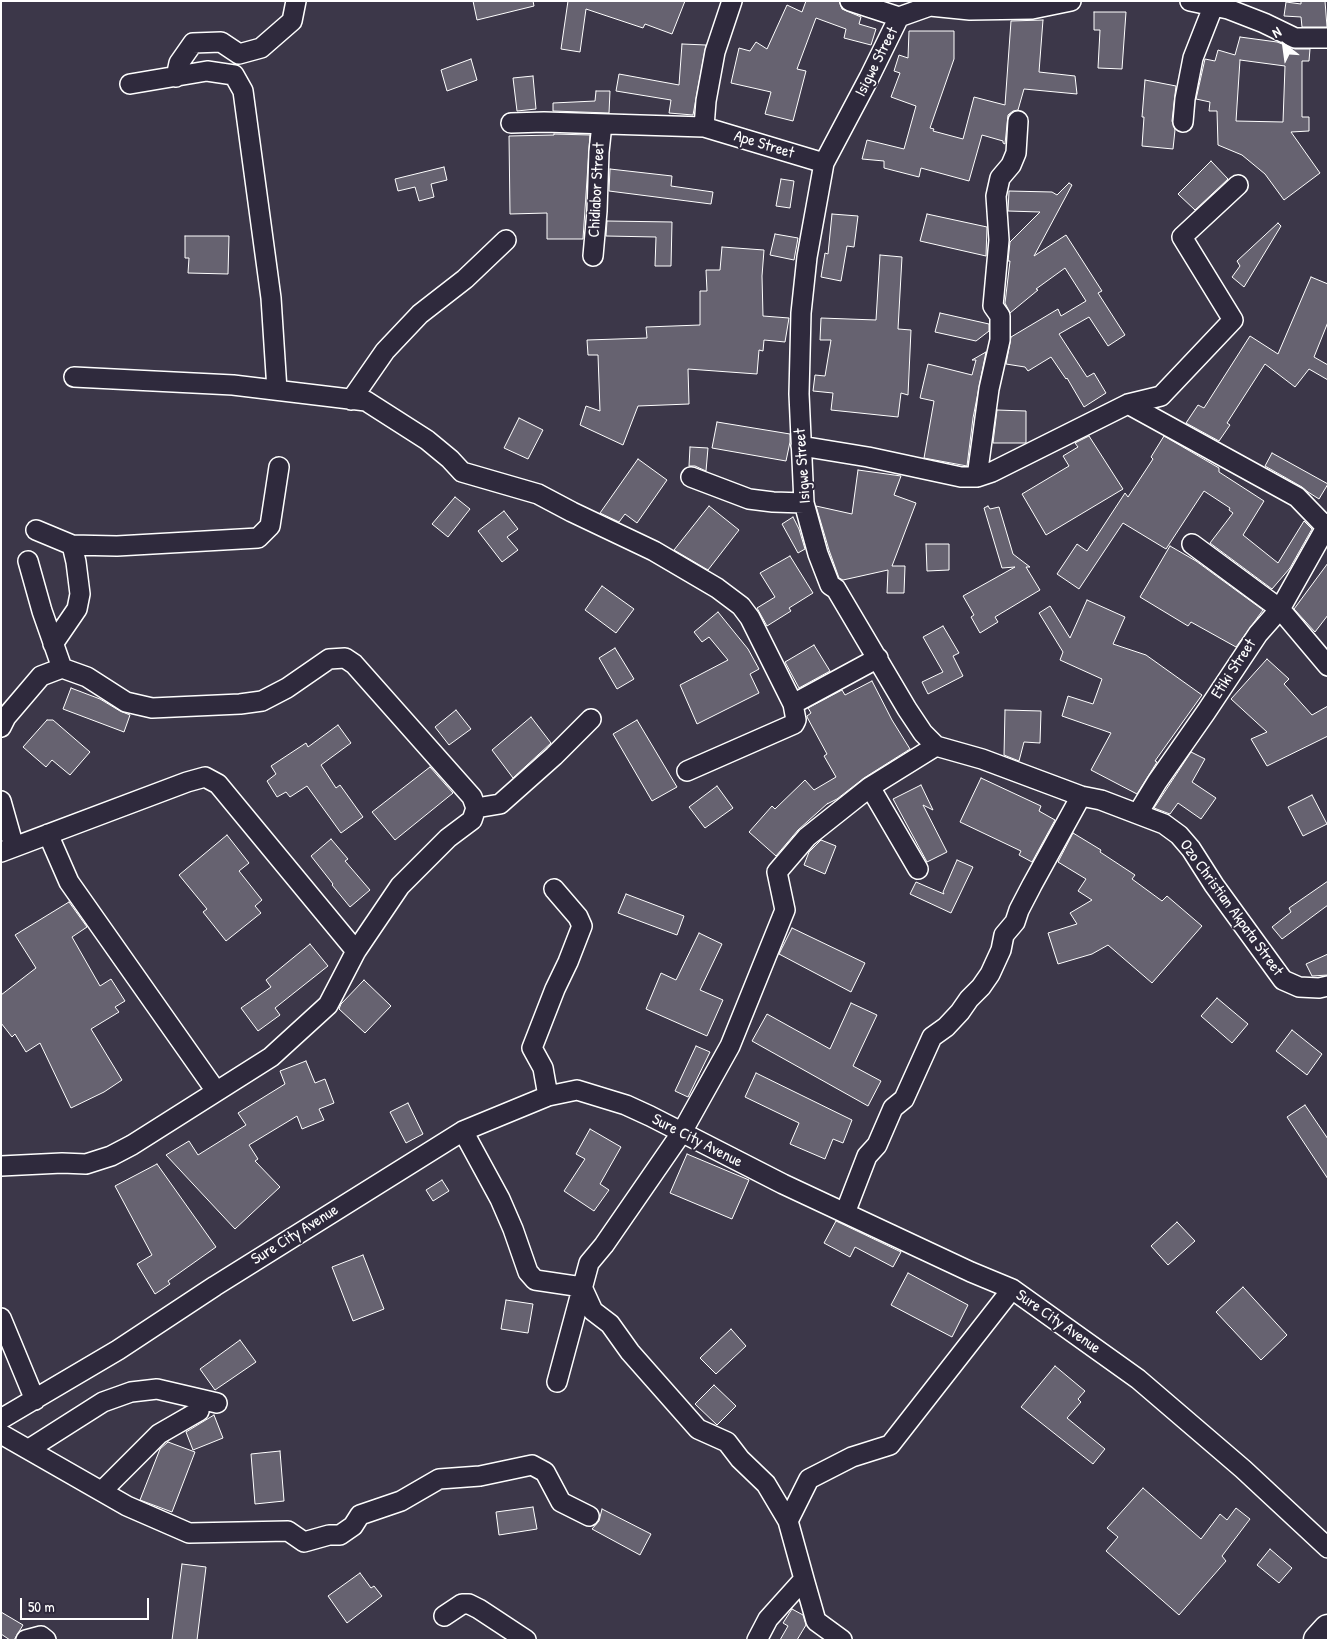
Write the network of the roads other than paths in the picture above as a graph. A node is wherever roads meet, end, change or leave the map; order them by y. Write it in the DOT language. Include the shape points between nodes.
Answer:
graph roads {
  1 [pos="296,1"];
  2 [pos="732,1"];
  3 [pos="850,1"];
  4 [pos="1071,1"];
  5 [pos="1190,1"];
  6 [pos="1066,2"];
  7 [pos="1224,6"];
  8 [pos="899,17"];
  9 [pos="1328,38"];
  10 [pos="176,76"];
  11 [pos="130,84"];
  12 [pos="1018,121"];
  13 [pos="1183,122"];
  14 [pos="511,123"];
  15 [pos="602,124"];
  16 [pos="704,127"];
  17 [pos="824,163"];
  18 [pos="1238,185"];
  19 [pos="506,240"];
  20 [pos="593,256"];
  21 [pos="74,377"];
  22 [pos="277,390"];
  23 [pos="351,400"];
  24 [pos="1128,404"];
  25 [pos="801,446"];
  26 [pos="279,467"];
  27 [pos="691,477"];
  28 [pos="977,477"];
  29 [pos="804,503"];
  30 [pos="1327,526"];
  31 [pos="36,530"];
  32 [pos="1192,544"];
  33 [pos="72,546"];
  34 [pos="28,561"];
  35 [pos="1280,610"];
  36 [pos="53,644"];
  37 [pos="1324,655"];
  38 [pos="878,658"];
  39 [pos="62,668"];
  40 [pos="793,704"];
  41 [pos="591,719"];
  42 [pos="1,727"];
  43 [pos="936,746"];
  44 [pos="688,772"];
  45 [pos="870,787"];
  46 [pos="1081,796"];
  47 [pos="1,801"];
  48 [pos="476,808"];
  49 [pos="1138,813"];
  50 [pos="48,834"];
  51 [pos="8,850"];
  52 [pos="918,869"];
  53 [pos="554,888"];
  54 [pos="356,951"];
  55 [pos="1328,986"];
  56 [pos="216,1091"];
  57 [pos="548,1096"];
  58 [pos="463,1130"];
  59 [pos="682,1132"];
  60 [pos="1,1166"];
  61 [pos="845,1213"];
  62 [pos="582,1287"];
  63 [pos="1012,1289"];
  64 [pos="1,1318"];
  65 [pos="556,1382"];
  66 [pos="34,1400"];
  67 [pos="217,1403"];
  68 [pos="199,1411"];
  69 [pos="1,1419"];
  70 [pos="1,1434"];
  71 [pos="29,1449"];
  72 [pos="102,1491"];
  73 [pos="589,1516"];
  74 [pos="788,1521"];
  75 [pos="1328,1548"];
  76 [pos="804,1580"];
  77 [pos="444,1616"];
  78 [pos="1328,1629"];
  79 [pos="26,1640"];
  80 [pos="46,1640"];
  81 [pos="526,1640"];
  82 [pos="757,1640"];
  83 [pos="842,1640"];
  84 [pos="1318,1640"];
  1 -- 10 [label="street" via="292,21 261,48 239,54 221,42 193,43 179,63"];
  2 -- 16 [label="street" via="715,52"];
  3 -- 8 [label="street"];
  4 -- 6 [label="street"];
  5 -- 7 [label="street"];
  6 -- 8 [label="street" via="1032,10 930,6"];
  7 -- 9 [label="street" via="1295,38"];
  7 -- 13 [label="street" via="1193,58 1184,99"];
  8 -- 17 [label="street, Isigwe Street"];
  10 -- 11 [label="street"];
  10 -- 22 [label="street" via="207,71 234,75 243,91 271,298"];
  12 -- 28 [label="street" via="1016,153 1000,178 996,196 999,240 993,306 1000,316 1000,340 989,390"];
  14 -- 15 [label="street, Ape Street"];
  15 -- 16 [label="street, Ape Street"];
  15 -- 20 [label="street, Chidiabor Street"];
  16 -- 17 [label="street, Ape Street"];
  17 -- 25 [label="street, Isigwe Street" via="807,257 801,313"];
  18 -- 24 [label="street" via="1182,237 1233,320 1160,396"];
  19 -- 23 [label="street" via="465,279 420,314 385,351"];
  21 -- 22 [label="street"];
  22 -- 23 [label="street"];
  23 -- 40 [label="street" via="366,401 427,440 462,472 538,494 654,551 716,588 741,606 750,618"];
  24 -- 28 [label="street"];
  24 -- 30 [label="street" via="1297,497"];
  25 -- 28 [label="street" via="961,477"];
  25 -- 29 [label="street, Isigwe Street"];
  26 -- 33 [label="street" via="270,526 258,538"];
  27 -- 29 [label="street" via="749,499"];
  29 -- 38 [label="street, Isigwe Street" via="830,585 836,589"];
  30 -- 35 [label="street, Etiki Street"];
  31 -- 33 [label="street"];
  32 -- 35 [label="street"];
  33 -- 36 [label="street" via="80,594 77,609"];
  34 -- 36 [label="street"];
  35 -- 37 [label="street"];
  35 -- 49 [label="street, Etiki Street" via="1258,634"];
  36 -- 39 [label="street"];
  38 -- 40 [label="street"];
  38 -- 43 [label="street, Isigwe Street" via="907,709"];
  39 -- 42 [label="street" via="42,676 6,716"];
  39 -- 48 [label="street" via="87,677 126,702 152,708 262,701 329,659 344,658 354,664 472,797"];
  40 -- 44 [label="street" via="794,724"];
  41 -- 48 [label="street" via="500,804"];
  43 -- 45 [label="street"];
  43 -- 46 [label="street" via="982,759"];
  45 -- 52 [label="street"];
  45 -- 59 [label="street" via="807,837 777,872 785,910 730,1046"];
  46 -- 49 [label="street, Ozo Christian Akpata Street"];
  46 -- 61 [label="street" via="1015,922 1004,935 990,974 946,1027 932,1036 904,1099 892,1108 877,1145 867,1156"];
  47 -- 51 [label="street"];
  48 -- 54 [label="street" via="472,820 448,838 400,886"];
  49 -- 55 [label="street, Ozo Christian Akpata Street" via="1164,824 1179,835 1283,980 1299,987"];
  50 -- 51 [label="street"];
  50 -- 54 [label="street" via="204,777 218,784"];
  50 -- 56 [label="street" via="69,882"];
  53 -- 57 [label="street" via="578,916 582,926 532,1048 543,1068"];
  54 -- 56 [label="street" via="328,1005 271,1057"];
  56 -- 60 [label="street" via="111,1156 86,1164"];
  57 -- 58 [label="street, Sure City Avenue"];
  57 -- 59 [label="street, Sure City Avenue" via="577,1090 626,1105"];
  58 -- 62 [label="street" via="514,1229 528,1272 535,1280"];
  58 -- 66 [label="street, Sure City Avenue"];
  59 -- 61 [label="street, Sure City Avenue"];
  59 -- 62 [label="street" via="589,1264"];
  61 -- 63 [label="street, Sure City Avenue"];
  62 -- 65 [label="street"];
  62 -- 74 [label="street" via="593,1311 610,1324 698,1430 727,1442 766,1484"];
  63 -- 74 [label="street" via="890,1445 852,1457 809,1479"];
  63 -- 75 [label="street, Sure City Avenue" via="1138,1379 1243,1469"];
  64 -- 66 [label="street"];
  66 -- 69 [label="street, Sure City Avenue"];
  67 -- 71 [label="street" via="157,1389 130,1392 103,1402"];
  68 -- 72 [label="street" via="159,1434"];
  70 -- 71 [label="street"];
  71 -- 72 [label="street"];
  72 -- 73 [label="street" via="127,1506 189,1533 288,1531 304,1542 340,1535 353,1526 360,1515 401,1500 439,1479 480,1476 532,1465 545,1472 561,1502"];
  74 -- 76 [label="street"];
  76 -- 82 [label="street" via="768,1619"];
  76 -- 83 [label="street" via="816,1621"];
  77 -- 81 [label="street" via="462,1604 469,1604"];
  78 -- 84 [label="highway"];
  79 -- 80 [label="street" via="41,1636"];
}
